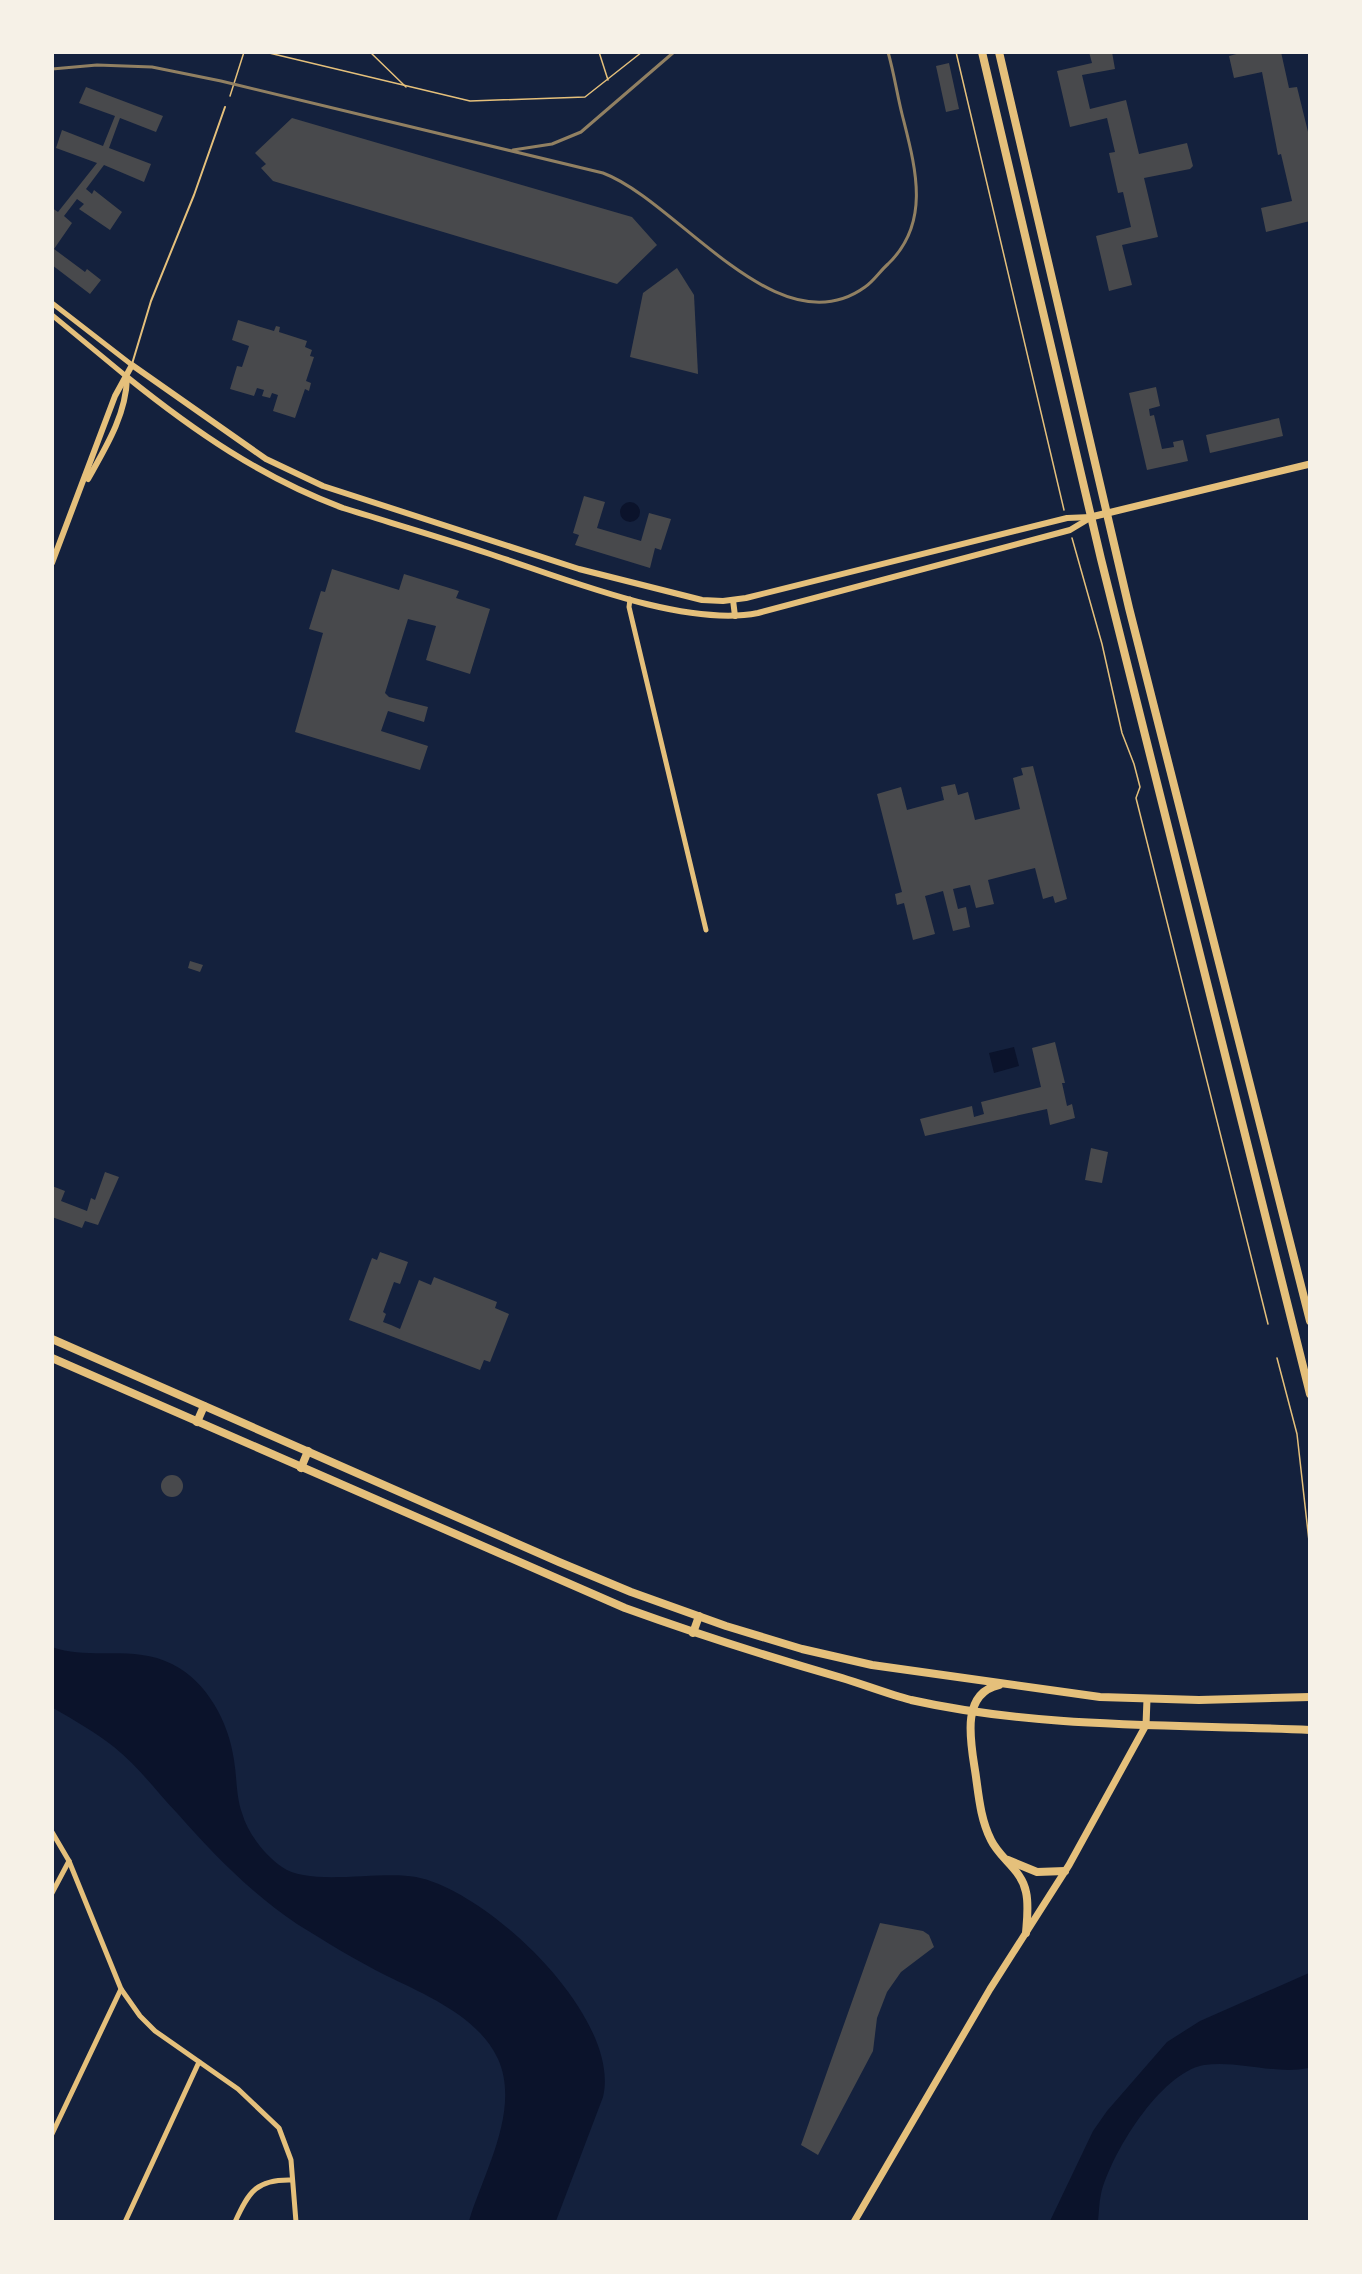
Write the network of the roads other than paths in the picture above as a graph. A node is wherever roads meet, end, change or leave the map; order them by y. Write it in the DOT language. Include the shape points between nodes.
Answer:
graph roads {
  1 [pos="982,52"];
  2 [pos="999,52"];
  3 [pos="225,107"];
  4 [pos="52,303"];
  5 [pos="52,315"];
  6 [pos="132,365"];
  7 [pos="127,378"];
  8 [pos="1310,464"];
  9 [pos="347,493"];
  10 [pos="77,497"];
  11 [pos="343,508"];
  12 [pos="1106,513"];
  13 [pos="1091,517"];
  14 [pos="52,563"];
  15 [pos="630,599"];
  16 [pos="733,600"];
  17 [pos="735,616"];
  18 [pos="706,930"];
  19 [pos="1310,1321"];
  20 [pos="52,1339"];
  21 [pos="52,1359"];
  22 [pos="1309,1391"];
  23 [pos="1310,1403"];
  24 [pos="204,1406"];
  25 [pos="197,1422"];
  26 [pos="308,1451"];
  27 [pos="301,1468"];
  28 [pos="699,1617"];
  29 [pos="693,1633"];
  30 [pos="1006,1684"];
  31 [pos="1310,1697"];
  32 [pos="1147,1699"];
  33 [pos="973,1709"];
  34 [pos="1146,1725"];
  35 [pos="1310,1730"];
  36 [pos="52,1832"];
  37 [pos="1004,1859"];
  38 [pos="69,1861"];
  39 [pos="1065,1871"];
  40 [pos="52,1893"];
  41 [pos="1026,1934"];
  42 [pos="121,1989"];
  43 [pos="199,2062"];
  44 [pos="52,2134"];
  45 [pos="292,2180"];
  46 [pos="125,2222"];
  47 [pos="235,2222"];
  48 [pos="296,2222"];
  49 [pos="854,2222"];
  1 -- 13 [label="main road"];
  2 -- 12 [label="main road"];
  3 -- 6 [label="lane" via="151,302"];
  4 -- 6 [label="street"];
  5 -- 7 [label="street"];
  6 -- 7 [label="street"];
  6 -- 9 [label="street" via="266,459"];
  7 -- 10 [label="street" via="115,396"];
  7 -- 10 [label="street" via="127,400"];
  7 -- 11 [label="street" via="249,465"];
  8 -- 12 [label="main road"];
  9 -- 11 [label="street"];
  9 -- 16 [label="street" via="642,587 702,600"];
  10 -- 14 [label="street"];
  11 -- 15 [label="street"];
  12 -- 13 [label="main road"];
  12 -- 19 [label="main road"];
  13 -- 16 [label="street" via="1067,518"];
  13 -- 17 [label="street" via="1070,530"];
  13 -- 22 [label="main road"];
  15 -- 17 [label="street" via="704,616"];
  15 -- 18 [label="street"];
  16 -- 17 [label="street"];
  20 -- 24 [label="main road"];
  21 -- 25 [label="main road"];
  22 -- 23 [label="main road"];
  24 -- 25 [label="main road"];
  24 -- 26 [label="main road"];
  25 -- 27 [label="main road"];
  26 -- 27 [label="main road"];
  26 -- 28 [label="main road" via="569,1566"];
  27 -- 29 [label="main road" via="552,1579"];
  28 -- 29 [label="main road"];
  28 -- 30 [label="main road" via="852,1661"];
  29 -- 33 [label="main road" via="910,1700"];
  30 -- 32 [label="main road"];
  30 -- 33 [label="main road" via="985,1691"];
  31 -- 32 [label="main road"];
  32 -- 34 [label="main road"];
  33 -- 34 [label="main road"];
  33 -- 37 [label="main road" via="970,1735 982,1817 990,1839"];
  34 -- 35 [label="main road"];
  34 -- 39 [label="main road"];
  36 -- 38 [label="street"];
  37 -- 39 [label="main road" via="1031,1871"];
  37 -- 41 [label="main road" via="1017,1872 1026,1892"];
  38 -- 40 [label="street"];
  38 -- 42 [label="street"];
  39 -- 41 [label="main road"];
  41 -- 49 [label="main road"];
  42 -- 43 [label="street" via="155,2031"];
  42 -- 44 [label="street"];
  43 -- 45 [label="street" via="272,2119 285,2142"];
  43 -- 46 [label="street"];
  45 -- 47 [label="street" via="261,2184 246,2199"];
  45 -- 48 [label="street"];
}
